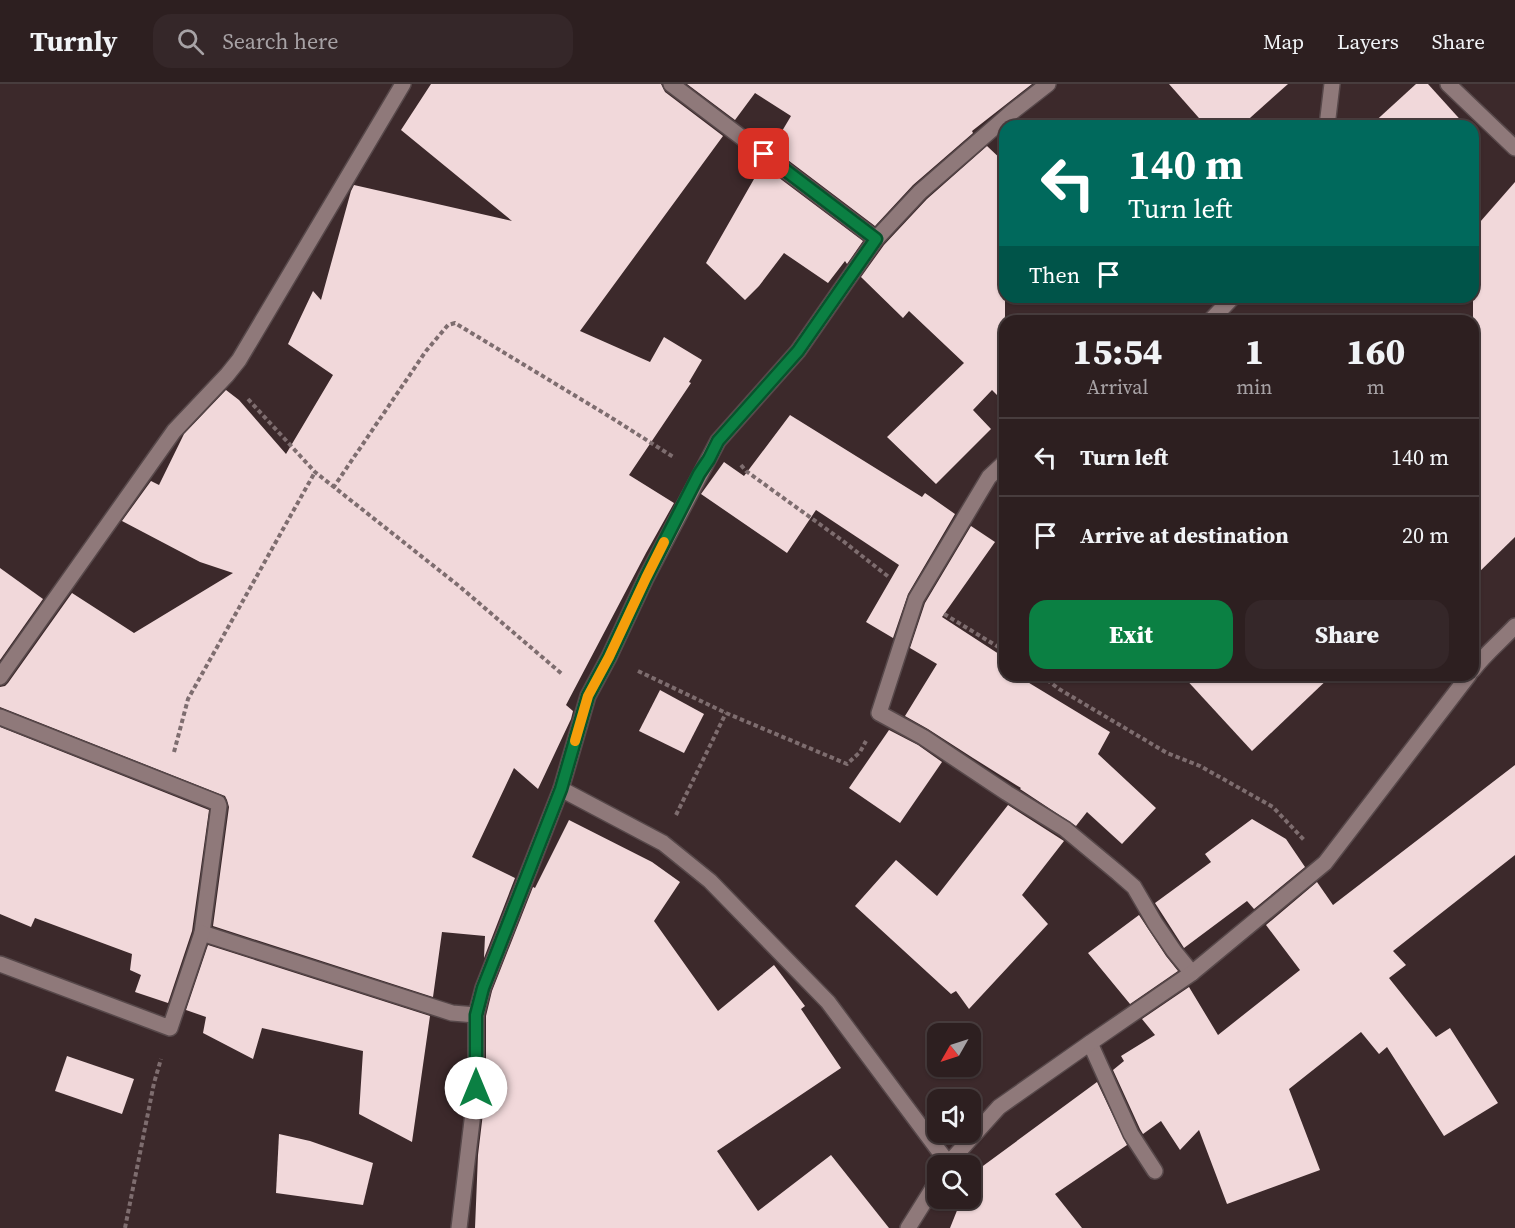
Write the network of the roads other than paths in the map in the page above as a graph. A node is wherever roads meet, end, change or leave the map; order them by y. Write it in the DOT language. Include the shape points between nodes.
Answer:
graph roads {
  1 [pos="403,84"];
  2 [pos="671,84"];
  3 [pos="1048,84"];
  4 [pos="1332,84"];
  5 [pos="1448,84"];
  6 [pos="1003,120"];
  7 [pos="1328,120"];
  8 [pos="999,123"];
  9 [pos="1515,148"];
  10 [pos="876,239"];
  11 [pos="1227,303"];
  12 [pos="1216,315"];
  13 [pos="999,468"];
  14 [pos="1515,626"];
  15 [pos="1479,658"];
  16 [pos="0,677"];
  17 [pos="1464,681"];
  18 [pos="0,717"];
  19 [pos="561,789"];
  20 [pos="201,933"];
  21 [pos="0,964"];
  22 [pos="1192,973"];
  23 [pos="476,1015"];
  24 [pos="1090,1042"];
  25 [pos="940,1155"];
  26 [pos="955,1155"];
  27 [pos="1155,1171"];
  28 [pos="927,1198"];
  29 [pos="459,1228"];
  30 [pos="908,1228"];
  1 -- 16 [label="street" via="247,348 174,431"];
  2 -- 10 [label="street"];
  3 -- 6 [label="street"];
  4 -- 7 [label="street"];
  5 -- 9 [label="street"];
  8 -- 10 [label="street" via="920,192"];
  10 -- 19 [label="street" via="798,351 718,441 699,474 588,696"];
  11 -- 12 [label="street"];
  13 -- 22 [label="street" via="989,477 916,599 879,713 1065,829 1118,873 1134,887"];
  14 -- 15 [label="street"];
  17 -- 22 [label="street" via="1325,863"];
  18 -- 20 [label="street" via="214,800 219,806"];
  19 -- 23 [label="street"];
  19 -- 25 [label="street" via="663,843 710,881 828,1002"];
  20 -- 21 [label="street" via="170,1028"];
  20 -- 23 [label="street" via="452,1013"];
  22 -- 24 [label="street"];
  23 -- 29 [label="street" via="476,1088"];
  24 -- 26 [label="street" via="999,1107"];
  24 -- 27 [label="street" via="1131,1134"];
  28 -- 30 [label="street"];
}
